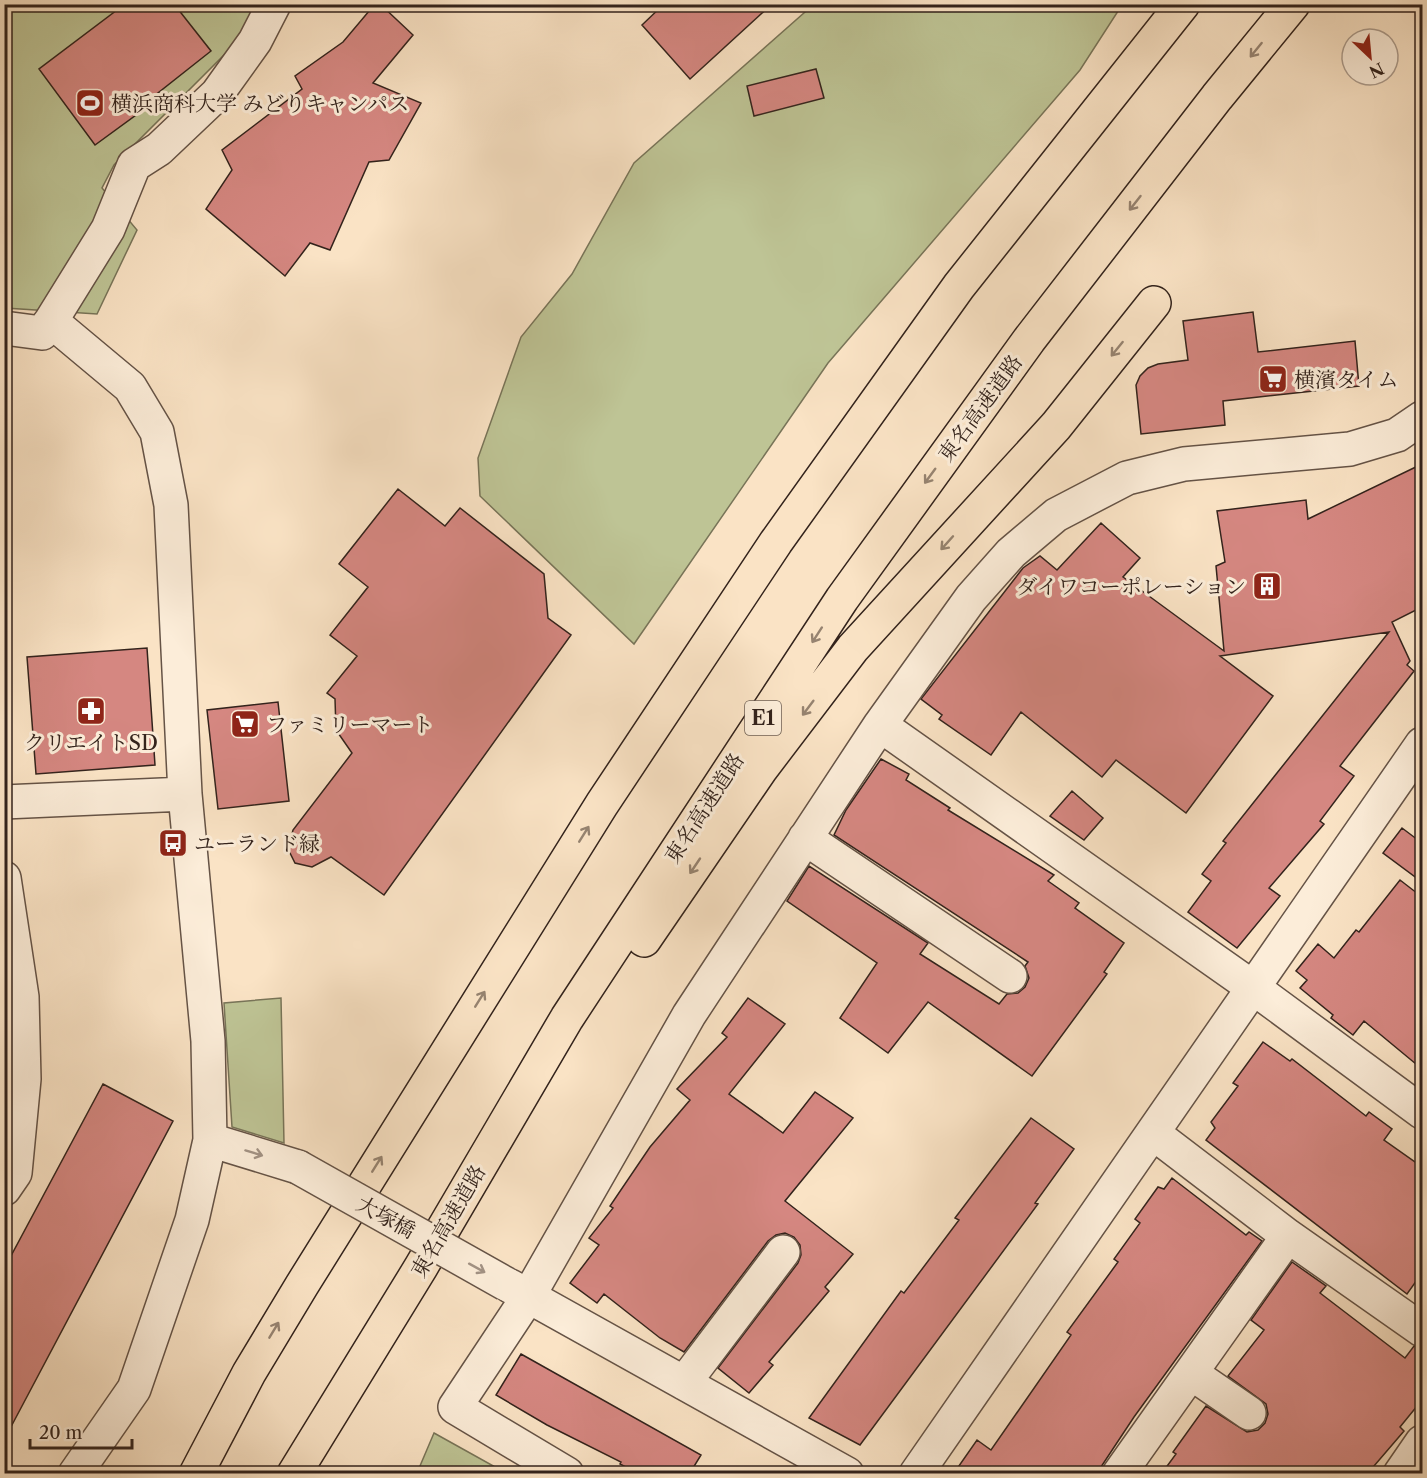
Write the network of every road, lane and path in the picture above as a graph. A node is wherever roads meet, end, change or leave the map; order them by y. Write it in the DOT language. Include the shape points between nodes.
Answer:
graph roads {
  1 [pos="274,4"];
  2 [pos="1184,4"];
  3 [pos="1293,4"];
  4 [pos="1154,303"];
  5 [pos="51,321"];
  6 [pos="4,328"];
  7 [pos="1422,418"];
  8 [pos="880,725"];
  9 [pos="1422,744"];
  10 [pos="185,794"];
  11 [pos="4,802"];
  12 [pos="805,838"];
  13 [pos="4,878"];
  14 [pos="6,913"];
  15 [pos="1010,976"];
  16 [pos="1255,989"];
  17 [pos="1421,1109"];
  18 [pos="1153,1133"];
  19 [pos="210,1140"];
  20 [pos="4,1189"];
  21 [pos="1288,1236"];
  22 [pos="783,1252"];
  23 [pos="421,1267"];
  24 [pos="517,1290"];
  25 [pos="1422,1330"];
  26 [pos="249,1373"];
  27 [pos="1191,1373"];
  28 [pos="684,1383"];
  29 [pos="1249,1413"];
  30 [pos="1422,1442"];
  31 [pos="75,1473"];
  32 [pos="185,1473"];
  33 [pos="196,1473"];
  34 [pos="294,1473"];
  35 [pos="567,1473"];
  36 [pos="847,1473"];
  37 [pos="916,1473"];
  38 [pos="1119,1473"];
  39 [pos="1400,1473"];
  1 -- 5 [label="street" via="255,41 217,94 159,149 134,165 108,229"];
  26 -- 2 [label="highway, one-way" via="602,804 776,542 959,286"];
  3 -- 23 [label="highway, 東名高速道路 / E1, one-way" via="1029,340 842,599 567,1018"];
  4 -- 23 [label="highway, one-way" via="1056,426 853,648 768,760"];
  5 -- 6 [label="street" via="42,333"];
  5 -- 10 [label="street" via="130,387 157,432 171,505"];
  7 -- 8 [label="street" via="1397,435 1350,449 1184,464 1127,478 1056,515 1011,553 971,598"];
  8 -- 12 [label="street"];
  8 -- 16 [label="street"];
  9 -- 16 [label="street"];
  10 -- 11 [label="street"];
  10 -- 19 [label="street" via="208,1041"];
  12 -- 15 [label="street"];
  12 -- 24 [label="street" via="688,1015"];
  13 -- 14 [label="street"];
  14 -- 20 [label="street" via="22,997 24,1078 15,1173"];
  16 -- 17 [label="street"];
  16 -- 18 [label="street"];
  18 -- 21 [label="street"];
  18 -- 37 [label="street"];
  19 -- 24 [label="street, 大塚橋, one-way, bridge" via="298,1167"];
  19 -- 31 [label="street" via="192,1220 134,1389"];
  21 -- 25 [label="street"];
  21 -- 27 [label="street"];
  22 -- 28 [label="street"];
  23 -- 34 [label="highway, 東名高速道路 / E1"];
  24 -- 28 [label="street, 大塚橋"];
  24 -- 35 [label="street" via="455,1407"];
  26 -- 32 [label="highway"];
  26 -- 33 [label="highway"];
  27 -- 29 [label="street"];
  27 -- 38 [label="street"];
  28 -- 36 [label="street, 大塚橋"];
  30 -- 39 [label="street"];
}
